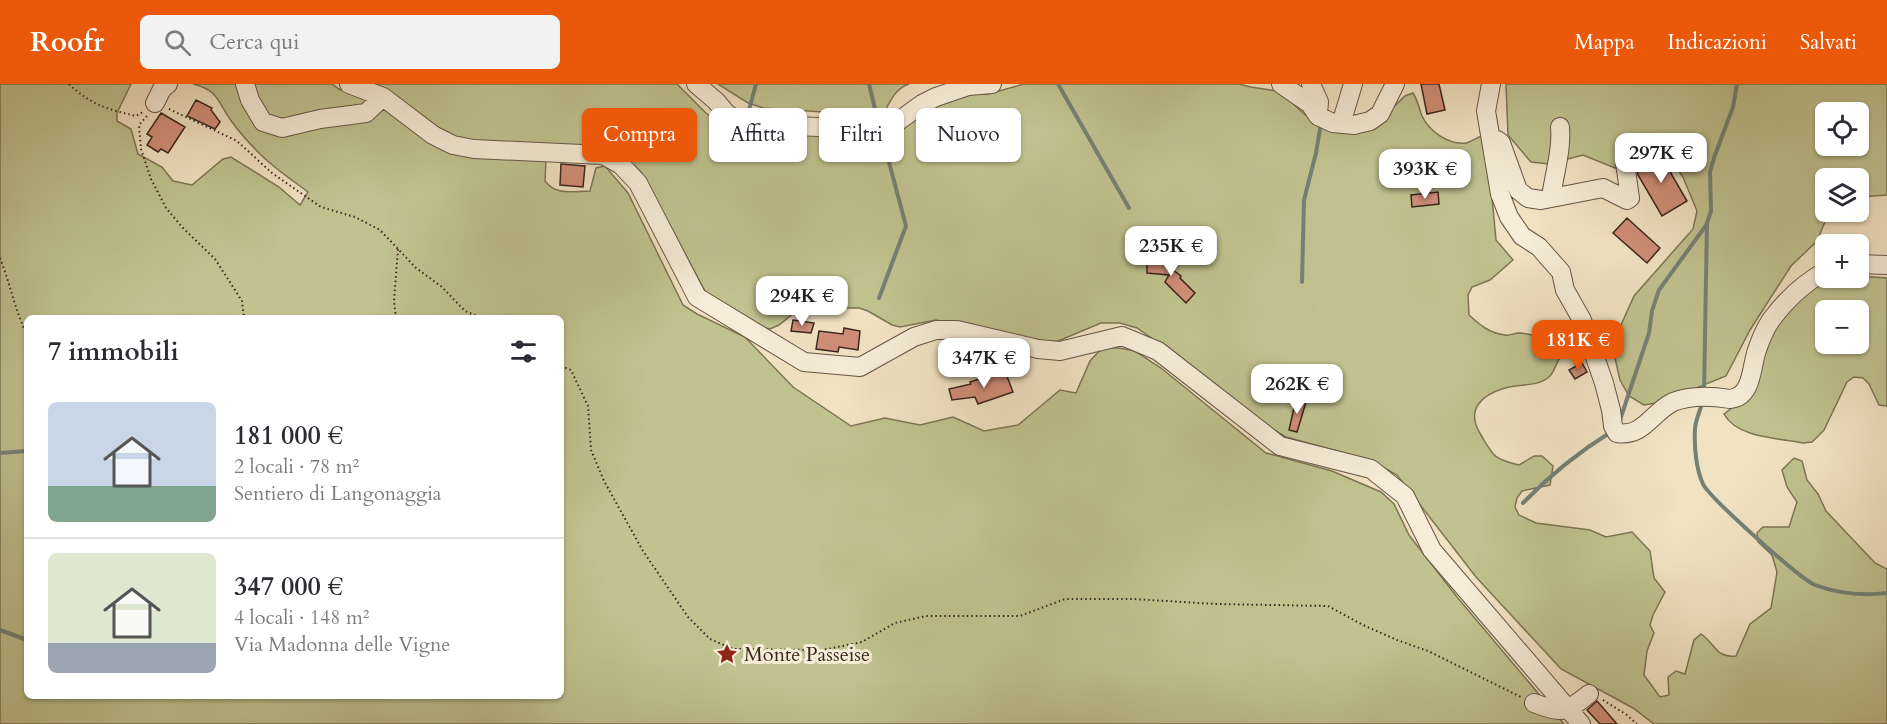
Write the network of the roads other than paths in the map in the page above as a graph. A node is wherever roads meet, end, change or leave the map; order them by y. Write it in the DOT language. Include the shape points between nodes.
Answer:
graph roads {
  1 [pos="168,84"];
  2 [pos="245,84"];
  3 [pos="349,84"];
  4 [pos="696,84"];
  5 [pos="992,84"];
  6 [pos="1281,84"];
  7 [pos="1311,84"];
  8 [pos="1353,84"];
  9 [pos="1395,84"];
  10 [pos="1491,84"];
  11 [pos="383,97"];
  12 [pos="155,103"];
  13 [pos="1318,116"];
  14 [pos="1341,124"];
  15 [pos="1560,127"];
  16 [pos="1491,135"];
  17 [pos="1640,152"];
  18 [pos="1551,198"];
  19 [pos="1869,264"];
  20 [pos="1887,265"];
  21 [pos="1815,277"];
  22 [pos="1589,694"];
  23 [pos="1534,703"];
  24 [pos="1570,709"];
  25 [pos="1581,724"];
  1 -- 12 [label="street"];
  2 -- 11 [label="street" via="263,122 282,128 366,113"];
  3 -- 11 [label="street"];
  4 -- 5 [label="street" via="741,123 860,132 893,125 936,96 968,86"];
  6 -- 13 [label="street" via="1310,104"];
  7 -- 13 [label="street" via="1320,102"];
  8 -- 14 [label="street"];
  9 -- 14 [label="street" via="1380,114 1370,121"];
  10 -- 16 [label="street" via="1486,111"];
  11 -- 24 [label="street" via="433,135 453,145 603,155 621,165 638,183 697,297 804,362 860,367 914,337 936,330 957,330 1060,351 1122,336 1158,351 1280,446 1371,469 1405,496 1432,550"];
  13 -- 14 [label="street"];
  15 -- 18 [label="street" via="1561,144"];
  16 -- 18 [label="street" via="1501,143 1518,190 1528,198"];
  16 -- 21 [label="street" via="1500,194 1509,217 1522,236 1539,247 1561,272 1604,383 1612,426 1617,433 1636,432 1674,402 1691,397 1730,399 1740,395 1750,382 1757,350 1770,322 1790,297"];
  17 -- 18 [label="street" via="1625,163 1630,192 1627,200 1603,188"];
  19 -- 20 [label="street"];
  22 -- 24 [label="street"];
  23 -- 24 [label="street" via="1563,711"];
  24 -- 25 [label="street"];
}
